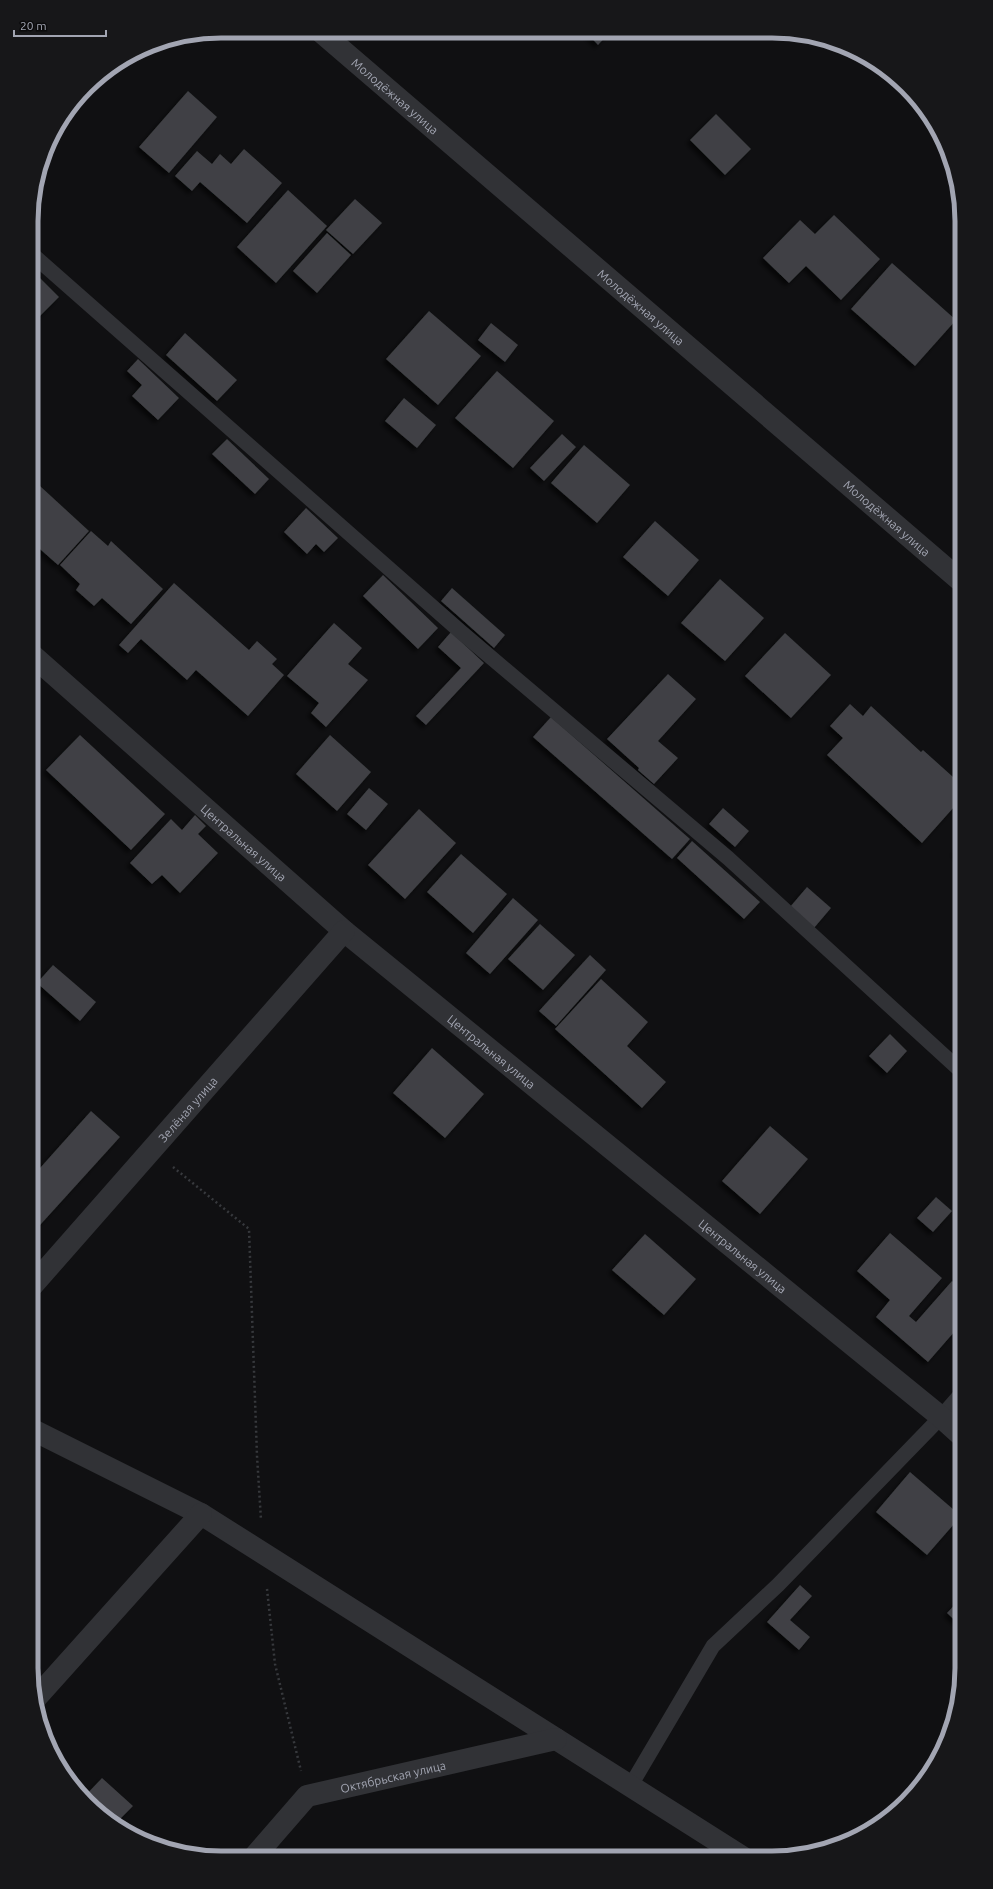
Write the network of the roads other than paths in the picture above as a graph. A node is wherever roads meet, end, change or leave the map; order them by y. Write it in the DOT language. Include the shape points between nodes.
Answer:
graph roads {
  1 [pos="328,38"];
  2 [pos="38,260"];
  3 [pos="955,576"];
  4 [pos="38,660"];
  5 [pos="344,931"];
  6 [pos="955,1066"];
  7 [pos="38,1279"];
  8 [pos="955,1401"];
  9 [pos="941,1417"];
  10 [pos="955,1430"];
  11 [pos="38,1432"];
  12 [pos="201,1514"];
  13 [pos="40,1693"];
  14 [pos="556,1739"];
  15 [pos="631,1785"];
  16 [pos="258,1851"];
  17 [pos="733,1851"];
  1 -- 3 [label="street, Молодёжная улица"];
  2 -- 6 [label="lane" via="461,632 728,858"];
  4 -- 5 [label="street, Центральная улица"];
  5 -- 7 [label="street, Зелёная улица"];
  5 -- 9 [label="street, Центральная улица"];
  8 -- 9 [label="lane"];
  9 -- 10 [label="street, Центральная улица"];
  9 -- 15 [label="lane" via="778,1585 713,1646"];
  11 -- 12 [label="street"];
  12 -- 13 [label="street"];
  12 -- 14 [label="street"];
  14 -- 15 [label="street"];
  14 -- 16 [label="street, Октябрьская улица" via="307,1796"];
  15 -- 17 [label="street"];
}
